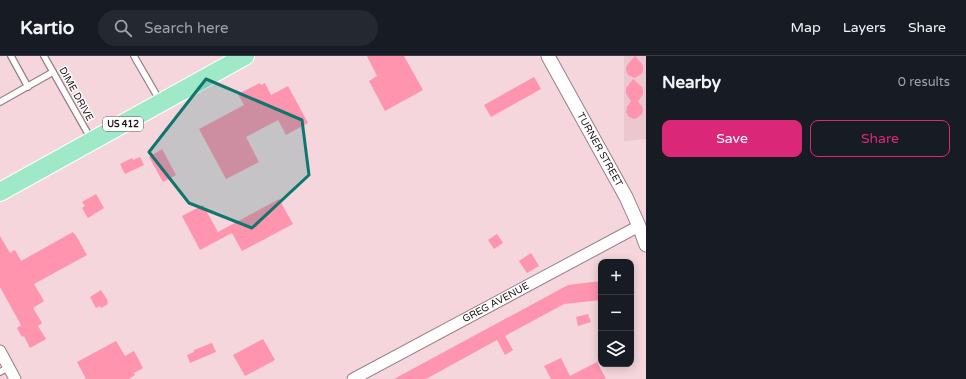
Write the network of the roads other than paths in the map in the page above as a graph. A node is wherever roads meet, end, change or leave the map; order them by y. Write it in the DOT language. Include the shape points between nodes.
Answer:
graph roads {
  1 [pos="11,56"];
  2 [pos="44,56"];
  3 [pos="134,56"];
  4 [pos="245,56"];
  5 [pos="548,56"];
  6 [pos="53,72"];
  7 [pos="28,86"];
  8 [pos="0,102"];
  9 [pos="161,103"];
  10 [pos="92,141"];
  11 [pos="0,192"];
  12 [pos="639,226"];
  13 [pos="646,245"];
  14 [pos="0,351"];
  15 [pos="4,369"];
  16 [pos="15,379"];
  17 [pos="353,379"];
  1 -- 7 [label="lane"];
  2 -- 6 [label="lane, DIME DRIVE"];
  3 -- 9 [label="lane"];
  4 -- 9 [label="highway, US 412"];
  5 -- 12 [label="street, TURNER STREET" via="626,197"];
  6 -- 7 [label="lane"];
  6 -- 10 [label="lane, DIME DRIVE"];
  7 -- 8 [label="lane"];
  9 -- 10 [label="highway, US 412"];
  10 -- 11 [label="highway, US 412"];
  12 -- 13 [label="street, TURNER STREET"];
  12 -- 17 [label="street, GREG AVENUE"];
  14 -- 15 [label="street"];
  15 -- 16 [label="street"];
}
